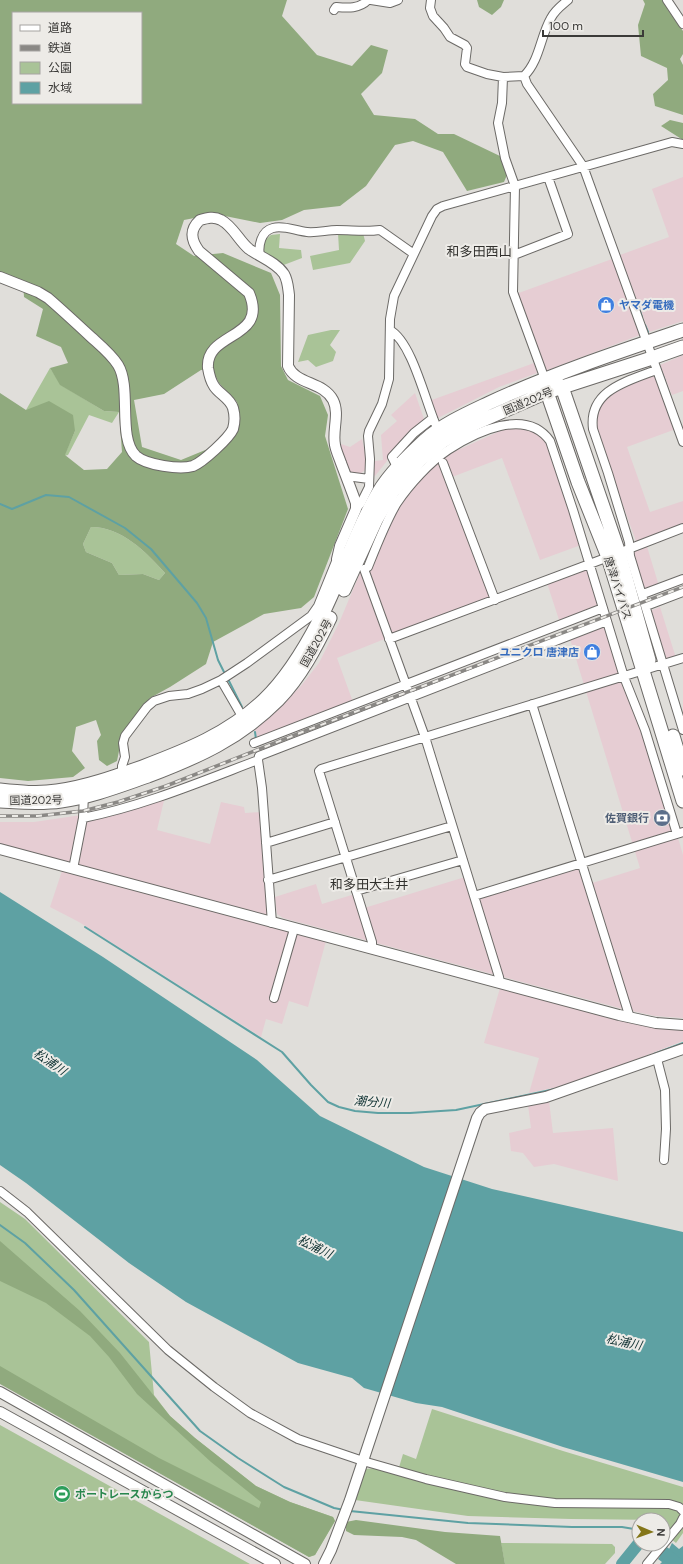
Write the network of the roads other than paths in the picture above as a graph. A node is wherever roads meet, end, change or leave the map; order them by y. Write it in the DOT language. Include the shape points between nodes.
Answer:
graph roads {
  1 [pos="370,0"];
  2 [pos="398,0"];
  3 [pos="431,0"];
  4 [pos="568,0"];
  5 [pos="667,0"];
  6 [pos="334,10"];
  7 [pos="683,24"];
  8 [pos="524,76"];
  9 [pos="503,77"];
  10 [pos="683,144"];
  11 [pos="583,166"];
  12 [pos="548,177"];
  13 [pos="515,186"];
  14 [pos="414,254"];
  15 [pos="514,255"];
  16 [pos="260,256"];
  17 [pos="0,277"];
  18 [pos="390,330"];
  19 [pos="683,330"];
  20 [pos="647,342"];
  21 [pos="683,347"];
  22 [pos="654,364"];
  23 [pos="547,378"];
  24 [pos="562,387"];
  25 [pos="547,392"];
  26 [pos="506,410"];
  27 [pos="432,418"];
  28 [pos="510,424"];
  29 [pos="424,433"];
  30 [pos="443,440"];
  31 [pos="683,442"];
  32 [pos="443,463"];
  33 [pos="346,476"];
  34 [pos="369,479"];
  35 [pos="356,509"];
  36 [pos="683,528"];
  37 [pos="619,553"];
  38 [pos="350,564"];
  39 [pos="589,564"];
  40 [pos="683,579"];
  41 [pos="683,592"];
  42 [pos="643,594"];
  43 [pos="495,600"];
  44 [pos="646,606"];
  45 [pos="603,608"];
  46 [pos="315,620"];
  47 [pos="607,621"];
  48 [pos="389,639"];
  49 [pos="683,658"];
  50 [pos="653,667"];
  51 [pos="624,676"];
  52 [pos="221,680"];
  53 [pos="406,684"];
  54 [pos="410,697"];
  55 [pos="532,704"];
  56 [pos="243,718"];
  57 [pos="683,730"];
  58 [pos="424,737"];
  59 [pos="254,744"];
  60 [pos="258,760"];
  61 [pos="683,769"];
  62 [pos="122,774"];
  63 [pos="0,790"];
  64 [pos="84,791"];
  65 [pos="0,801"];
  66 [pos="683,801"];
  67 [pos="83,818"];
  68 [pos="335,822"];
  69 [pos="452,826"];
  70 [pos="680,833"];
  71 [pos="266,843"];
  72 [pos="0,849"];
  73 [pos="346,858"];
  74 [pos="463,860"];
  75 [pos="581,863"];
  76 [pos="73,869"];
  77 [pos="268,880"];
  78 [pos="356,890"];
  79 [pos="474,896"];
  80 [pos="272,923"];
  81 [pos="294,929"];
  82 [pos="372,949"];
  83 [pos="500,983"];
  84 [pos="274,998"];
  85 [pos="630,1018"];
  86 [pos="683,1025"];
  87 [pos="683,1049"];
  88 [pos="657,1059"];
  89 [pos="664,1160"];
  90 [pos="0,1191"];
  91 [pos="0,1392"];
  92 [pos="0,1412"];
  93 [pos="364,1459"];
  94 [pos="683,1511"];
  95 [pos="682,1523"];
  96 [pos="650,1561"];
  97 [pos="275,1564"];
  98 [pos="305,1564"];
  99 [pos="324,1564"];
  1 -- 2 [label="street" via="390,3"];
  1 -- 6 [label="street" via="364,5 351,8 336,7"];
  3 -- 9 [label="street" via="433,16 450,37 466,45 467,67"];
  4 -- 8 [label="street" via="550,19 531,69"];
  5 -- 7 [label="street"];
  8 -- 9 [label="street"];
  8 -- 11 [label="street"];
  9 -- 13 [label="street" via="498,123 505,158"];
  10 -- 11 [label="street" via="672,142"];
  11 -- 12 [label="street"];
  11 -- 20 [label="street"];
  12 -- 13 [label="street"];
  12 -- 15 [label="street" via="568,234"];
  13 -- 14 [label="street" via="437,209"];
  13 -- 15 [label="street"];
  14 -- 16 [label="street" via="380,230 307,232 274,228 261,239"];
  14 -- 18 [label="street" via="394,296"];
  15 -- 23 [label="street" via="513,292 543,374"];
  16 -- 17 [label="street" via="248,248 221,220 200,220 193,229 193,242 249,293 253,310 247,326 217,346 210,355 208,364 214,386 233,407 235,419 232,430 200,462 185,467 153,465 142,461 134,454 129,445 124,383 119,366 109,353 48,298"];
  16 -- 33 [label="street" via="285,275 289,295 288,366 290,372 320,387 333,400 336,410 335,447"];
  18 -- 27 [label="street" via="395,333 410,356"];
  18 -- 34 [label="street" via="390,379 368,436"];
  19 -- 20 [label="highway"];
  20 -- 22 [label="street"];
  20 -- 23 [label="highway"];
  21 -- 22 [label="highway"];
  22 -- 24 [label="highway"];
  22 -- 31 [label="street"];
  22 -- 37 [label="street" via="607,392 594,410 593,429 608,473"];
  23 -- 24 [label="highway"];
  23 -- 25 [label="highway, 唐津バイパス"];
  23 -- 30 [label="highway, 国道202号" via="471,411"];
  24 -- 25 [label="highway, 国道202号"];
  24 -- 37 [label="highway, 唐津バイパス"];
  25 -- 26 [label="highway, 国道202号"];
  25 -- 37 [label="highway, 唐津バイパス" via="578,482"];
  26 -- 28 [label="street"];
  26 -- 30 [label="highway, 国道202号"];
  27 -- 29 [label="street"];
  27 -- 30 [label="street"];
  28 -- 30 [label="street" via="478,434"];
  28 -- 39 [label="street" via="536,428 546,434 550,441"];
  29 -- 30 [label="highway, 国道202号"];
  29 -- 38 [label="highway, 国道202号" via="379,492 364,521"];
  30 -- 38 [label="highway, 国道202号" via="420,460 393,491 376,520 370,547"];
  32 -- 43 [label="street"];
  33 -- 34 [label="street"];
  33 -- 35 [label="street" via="356,502"];
  34 -- 35 [label="street" via="369,487"];
  35 -- 38 [label="street" via="340,546"];
  36 -- 37 [label="street"];
  37 -- 39 [label="street"];
  37 -- 42 [label="street" via="630,556"];
  37 -- 50 [label="highway, 唐津バイパス"];
  38 -- 46 [label="highway, 国道202号" via="330,600"];
  38 -- 48 [label="street"];
  38 -- 64 [label="highway, 国道202号" via="313,654 278,700 250,724 218,746 194,758 125,784"];
  39 -- 43 [label="street"];
  39 -- 45 [label="street"];
  40 -- 42 [label="street"];
  41 -- 44 [label="street"];
  42 -- 44 [label="street"];
  43 -- 48 [label="street"];
  44 -- 50 [label="street"];
  45 -- 47 [label="street"];
  45 -- 53 [label="street"];
  46 -- 52 [label="street"];
  46 -- 56 [label="highway, 国道202号" via="302,651 282,679 265,699"];
  47 -- 51 [label="street"];
  47 -- 54 [label="street"];
  48 -- 53 [label="street"];
  49 -- 50 [label="street"];
  50 -- 51 [label="street"];
  50 -- 57 [label="street"];
  50 -- 61 [label="highway, 唐津バイパス"];
  50 -- 66 [label="highway, 唐津バイパス"];
  51 -- 55 [label="street"];
  51 -- 70 [label="street"];
  52 -- 56 [label="street"];
  52 -- 62 [label="street" via="188,694 162,698 147,707 125,736"];
  53 -- 54 [label="street"];
  53 -- 59 [label="street"];
  54 -- 58 [label="street"];
  54 -- 60 [label="street" via="259,756"];
  55 -- 58 [label="street"];
  55 -- 75 [label="street"];
  56 -- 62 [label="highway, 国道202号" via="189,750"];
  58 -- 68 [label="street" via="319,770"];
  58 -- 69 [label="street"];
  60 -- 67 [label="street" via="136,805"];
  60 -- 71 [label="street"];
  62 -- 64 [label="highway, 国道202号"];
  63 -- 64 [label="highway, 国道202号"];
  64 -- 65 [label="highway, 国道202号" via="59,801"];
  64 -- 67 [label="street"];
  67 -- 76 [label="street"];
  68 -- 71 [label="street"];
  68 -- 73 [label="street"];
  69 -- 73 [label="street"];
  69 -- 74 [label="street"];
  70 -- 75 [label="street"];
  71 -- 77 [label="street"];
  72 -- 76 [label="street"];
  73 -- 77 [label="street"];
  73 -- 78 [label="street"];
  74 -- 78 [label="street"];
  74 -- 79 [label="street"];
  75 -- 79 [label="street"];
  75 -- 85 [label="street"];
  76 -- 80 [label="street"];
  77 -- 80 [label="street"];
  78 -- 82 [label="street"];
  79 -- 83 [label="street"];
  80 -- 81 [label="street"];
  81 -- 82 [label="street"];
  81 -- 84 [label="street"];
  82 -- 83 [label="street"];
  83 -- 85 [label="street"];
  85 -- 86 [label="street"];
  87 -- 88 [label="street"];
  88 -- 89 [label="street" via="665,1090"];
  88 -- 93 [label="street" via="546,1097 485,1109 480,1113"];
  90 -- 93 [label="street" via="27,1212 168,1350 250,1414 298,1439"];
  91 -- 98 [label="street"];
  92 -- 97 [label="street"];
  93 -- 94 [label="street" via="426,1478 505,1497 554,1503 669,1504"];
  93 -- 99 [label="street" via="344,1518"];
  95 -- 96 [label="street"];
}
